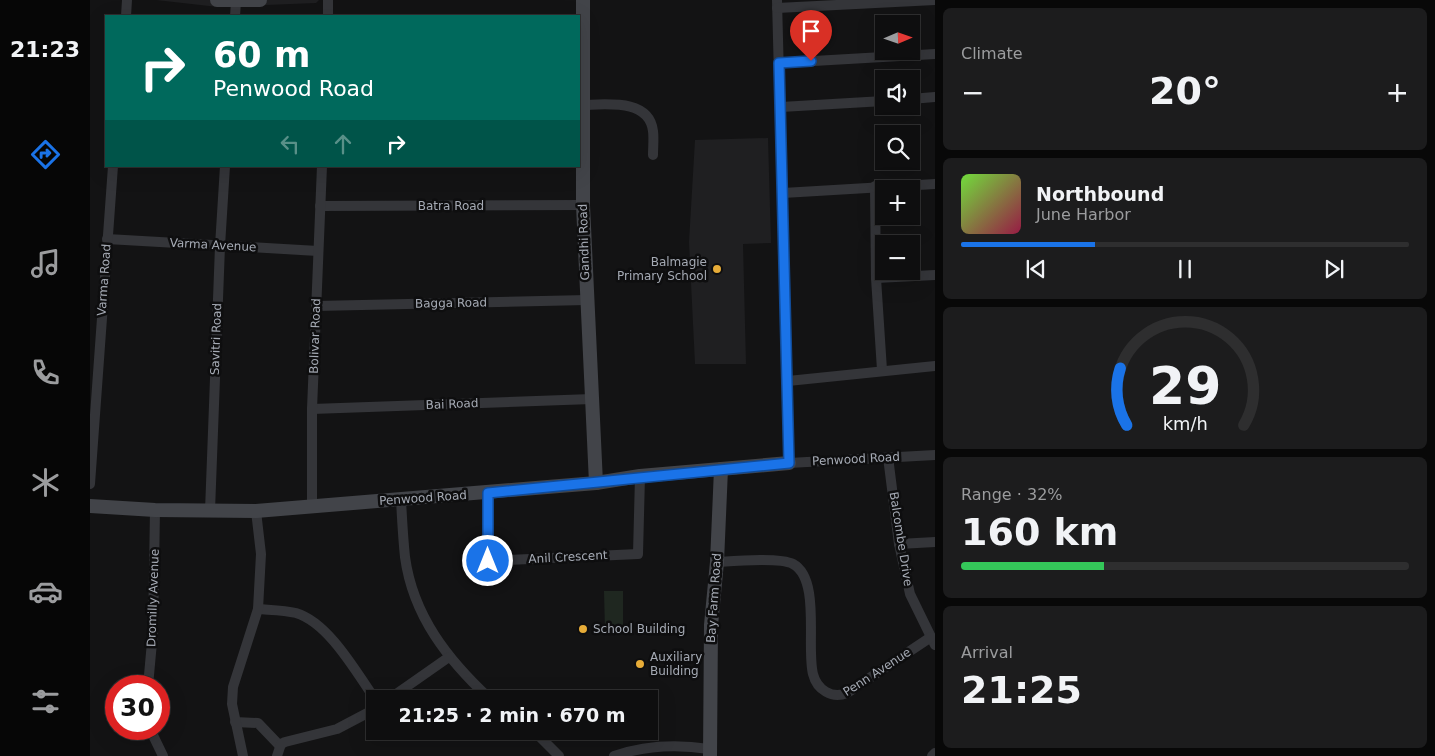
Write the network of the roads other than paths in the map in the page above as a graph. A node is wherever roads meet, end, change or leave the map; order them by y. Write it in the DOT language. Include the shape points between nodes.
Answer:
graph roads {
  1 [pos="127,0"];
  2 [pos="216,0"];
  3 [pos="260,0"];
  4 [pos="328,0"];
  5 [pos="583,0"];
  6 [pos="911,0"];
  7 [pos="935,0"];
  8 [pos="236,2"];
  9 [pos="777,4"];
  10 [pos="126,15"];
  11 [pos="235,15"];
  12 [pos="328,15"];
  13 [pos="935,54"];
  14 [pos="779,63"];
  15 [pos="935,97"];
  16 [pos="920,98"];
  17 [pos="875,102"];
  18 [pos="581,105"];
  19 [pos="781,107"];
  20 [pos="652,155"];
  21 [pos="113,167"];
  22 [pos="225,167"];
  23 [pos="322,167"];
  24 [pos="920,184"];
  25 [pos="935,184"];
  26 [pos="875,186"];
  27 [pos="784,193"];
  28 [pos="583,205"];
  29 [pos="320,206"];
  30 [pos="107,239"];
  31 [pos="220,246"];
  32 [pos="318,251"];
  33 [pos="935,275"];
  34 [pos="920,276"];
  35 [pos="876,280"];
  36 [pos="587,300"];
  37 [pos="316,306"];
  38 [pos="935,366"];
  39 [pos="882,370"];
  40 [pos="788,381"];
  41 [pos="592,399"];
  42 [pos="312,409"];
  43 [pos="935,455"];
  44 [pos="888,457"];
  45 [pos="789,463"];
  46 [pos="721,469"];
  47 [pos="640,476"];
  48 [pos="596,483"];
  49 [pos="90,484"];
  50 [pos="488,493"];
  51 [pos="401,500"];
  52 [pos="90,506"];
  53 [pos="312,506"];
  54 [pos="155,510"];
  55 [pos="210,511"];
  56 [pos="256,511"];
  57 [pos="935,542"];
  58 [pos="899,544"];
  59 [pos="717,562"];
  60 [pos="258,608"];
  61 [pos="933,641"];
  62 [pos="449,657"];
  63 [pos="149,675"];
  64 [pos="369,690"];
  65 [pos="402,690"];
  66 [pos="481,690"];
  67 [pos="366,714"];
  68 [pos="235,722"];
  69 [pos="155,740"];
  70 [pos="543,740"];
  71 [pos="279,751"];
  72 [pos="710,752"];
  73 [pos="935,753"];
  74 [pos="163,756"];
  75 [pos="243,756"];
  76 [pos="560,756"];
  77 [pos="614,756"];
  78 [pos="932,756"];
  1 -- 10 [label="street"];
  2 -- 8 [label="street"];
  3 -- 8 [label="street"];
  4 -- 12 [label="street"];
  5 -- 18 [label="street, Gandhi Road"];
  6 -- 7 [label="street"];
  6 -- 9 [label="street"];
  8 -- 11 [label="street"];
  9 -- 14 [label="street"];
  13 -- 14 [label="street"];
  14 -- 19 [label="street"];
  15 -- 16 [label="street"];
  17 -- 19 [label="street"];
  18 -- 20 [label="street" via="639,108 653,130"];
  18 -- 28 [label="street, Gandhi Road"];
  19 -- 27 [label="street"];
  21 -- 30 [label="street, Varma Road"];
  22 -- 31 [label="street, Savitri Road"];
  23 -- 29 [label="street, Bolivar Road"];
  24 -- 25 [label="street"];
  26 -- 27 [label="street"];
  27 -- 40 [label="street"];
  28 -- 29 [label="street, Batra Road"];
  28 -- 36 [label="street, Gandhi Road"];
  29 -- 32 [label="street, Bolivar Road"];
  30 -- 31 [label="street, Varma Avenue"];
  30 -- 49 [label="street, Varma Road"];
  31 -- 32 [label="street, Varma Avenue"];
  31 -- 55 [label="street, Savitri Road"];
  32 -- 37 [label="street, Bolivar Road"];
  33 -- 34 [label="street"];
  35 -- 39 [label="street"];
  36 -- 37 [label="street, Bagga Road"];
  36 -- 41 [label="street, Gandhi Road"];
  37 -- 42 [label="street, Bolivar Road"];
  38 -- 39 [label="street"];
  39 -- 40 [label="street"];
  40 -- 45 [label="street"];
  41 -- 42 [label="street, Bai Road"];
  41 -- 48 [label="street, Gandhi Road"];
  42 -- 53 [label="street, Bolivar Road"];
  43 -- 44 [label="street, Penwood Road"];
  44 -- 45 [label="street, Penwood Road"];
  44 -- 58 [label="street, Balcombe Drive"];
  45 -- 46 [label="street, Penwood Road"];
  46 -- 47 [label="street, Penwood Road"];
  46 -- 59 [label="street, Bay Farm Road"];
  47 -- 48 [label="street, Penwood Road"];
  47 -- 50 [label="street, Anil Crescent" via="638,554 488,561"];
  48 -- 50 [label="street, Penwood Road"];
  50 -- 51 [label="street, Penwood Road"];
  51 -- 53 [label="street, Penwood Road"];
  51 -- 62 [label="street" via="406,559 412,586 422,615"];
  52 -- 54 [label="street, Penwood Road"];
  53 -- 56 [label="street, Penwood Road"];
  54 -- 55 [label="street, Penwood Road"];
  54 -- 63 [label="street, Dromilly Avenue"];
  55 -- 56 [label="street, Penwood Road"];
  56 -- 60 [label="street" via="262,554"];
  57 -- 58 [label="street"];
  58 -- 61 [label="street, Balcombe Drive" via="910,594"];
  59 -- 61 [label="street, Penn Avenue" via="772,560 793,564 803,574 809,592 813,674 829,695 838,697 847,693"];
  59 -- 72 [label="street, Bay Farm Road" via="711,625"];
  60 -- 64 [label="street" via="297,613 320,627"];
  60 -- 68 [label="street" via="233,687"];
  62 -- 65 [label="street"];
  62 -- 66 [label="street"];
  67 -- 71 [label="street" via="337,729 285,742"];
  68 -- 71 [label="street" via="258,723"];
  68 -- 75 [label="street"];
  69 -- 74 [label="street"];
  70 -- 76 [label="street"];
  72 -- 77 [label="street" via="681,745 656,746"];
  73 -- 78 [label="street"];
}
